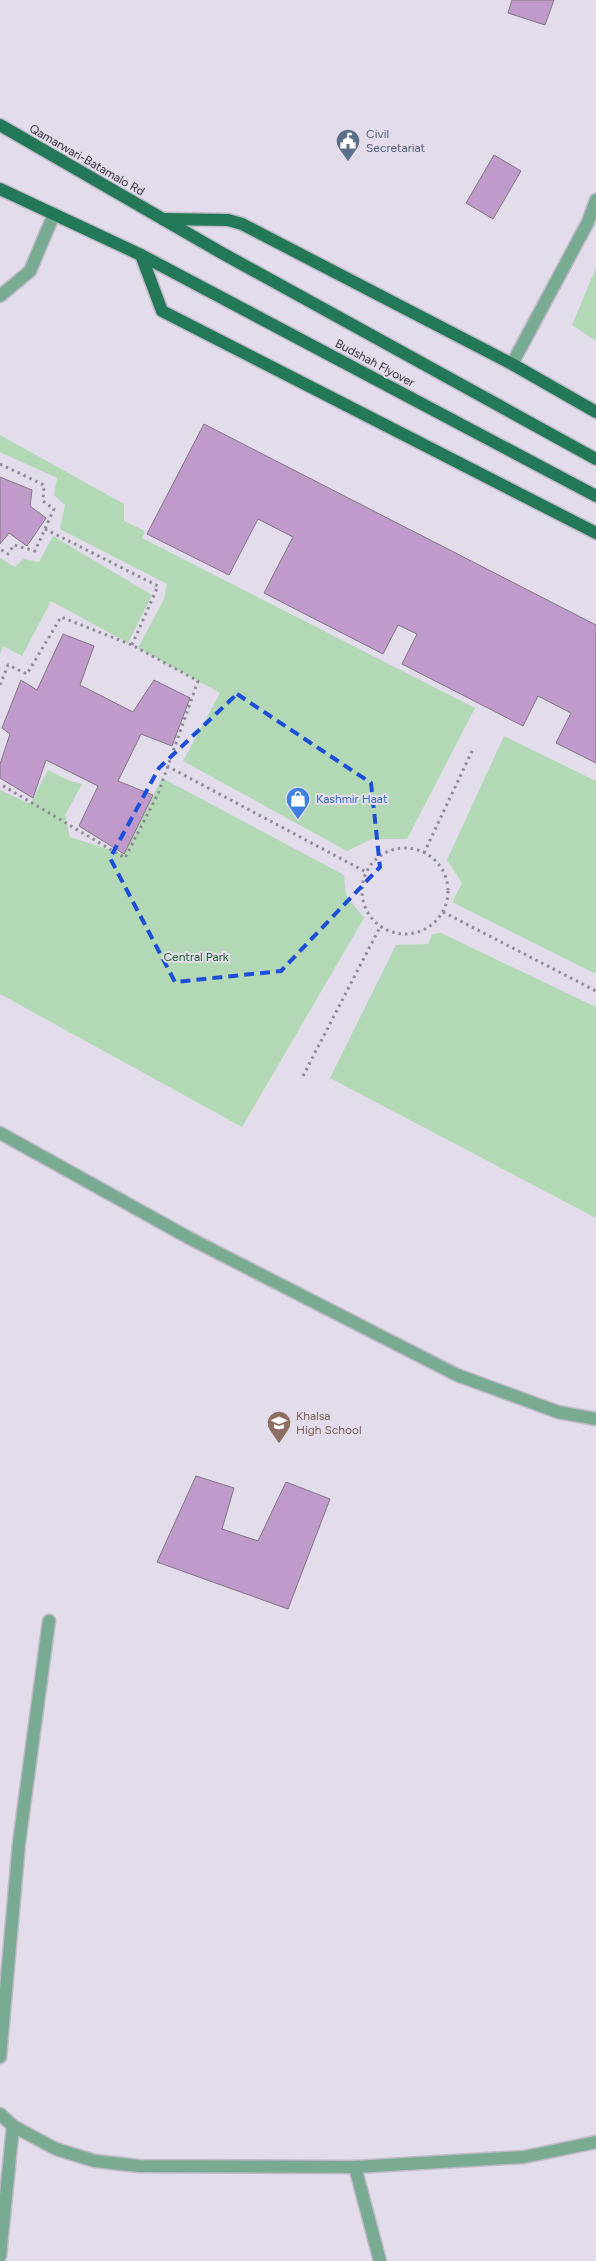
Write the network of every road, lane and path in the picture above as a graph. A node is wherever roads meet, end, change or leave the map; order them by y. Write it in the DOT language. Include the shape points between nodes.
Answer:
graph roads {
  1 [pos="0,125"];
  2 [pos="0,189"];
  3 [pos="596,200"];
  4 [pos="54,214"];
  5 [pos="160,218"];
  6 [pos="592,223"];
  7 [pos="141,254"];
  8 [pos="0,296"];
  9 [pos="512,364"];
  10 [pos="596,412"];
  11 [pos="596,459"];
  12 [pos="0,464"];
  13 [pos="596,496"];
  14 [pos="45,529"];
  15 [pos="596,533"];
  16 [pos="0,549"];
  17 [pos="132,645"];
  18 [pos="0,685"];
  19 [pos="473,750"];
  20 [pos="167,766"];
  21 [pos="0,784"];
  22 [pos="424,853"];
  23 [pos="366,872"];
  24 [pos="443,912"];
  25 [pos="380,927"];
  26 [pos="596,991"];
  27 [pos="303,1076"];
  28 [pos="0,1132"];
  29 [pos="596,1419"];
  30 [pos="49,1621"];
  31 [pos="0,2058"];
  32 [pos="0,2114"];
  33 [pos="13,2126"];
  34 [pos="596,2142"];
  35 [pos="355,2168"];
  36 [pos="3,2195"];
  37 [pos="0,2256"];
  38 [pos="380,2261"];
  1 -- 5 [label="main road, Qamarwari-Batamalo Rd"];
  2 -- 4 [label="main road"];
  3 -- 6 [label="street"];
  4 -- 7 [label="main road"];
  4 -- 8 [label="street" via="30,271"];
  5 -- 9 [label="main road" via="228,220 242,224"];
  5 -- 11 [label="main road, Budshah Flyover"];
  6 -- 9 [label="street"];
  7 -- 13 [label="main road, Budshah Flyover"];
  7 -- 15 [label="main road" via="162,311"];
  9 -- 10 [label="main road"];
  12 -- 14 [label="path" via="44,485 43,501 54,509"];
  14 -- 16 [label="path" via="36,551 14,545 8,554"];
  14 -- 17 [label="path" via="158,586"];
  17 -- 18 [label="path" via="61,617 27,674 8,665"];
  17 -- 20 [label="path" via="198,681"];
  19 -- 22 [label="path"];
  20 -- 21 [label="path" via="158,794 125,858"];
  20 -- 23 [label="path"];
  22 -- 23 [label="path" via="411,848 385,853"];
  22 -- 24 [label="path" via="436,861 446,879 448,899"];
  23 -- 25 [label="path" via="362,896 365,908"];
  24 -- 25 [label="path" via="434,924 415,933 394,933"];
  24 -- 26 [label="path"];
  25 -- 27 [label="path"];
  28 -- 29 [label="street" via="191,1238 456,1375 558,1412"];
  30 -- 31 [label="street" via="19,1843"];
  32 -- 33 [label="street"];
  33 -- 35 [label="street" via="56,2150 95,2161 139,2166"];
  33 -- 36 [label="street"];
  34 -- 35 [label="street" via="524,2157"];
  35 -- 38 [label="street"];
  36 -- 37 [label="street"];
}
